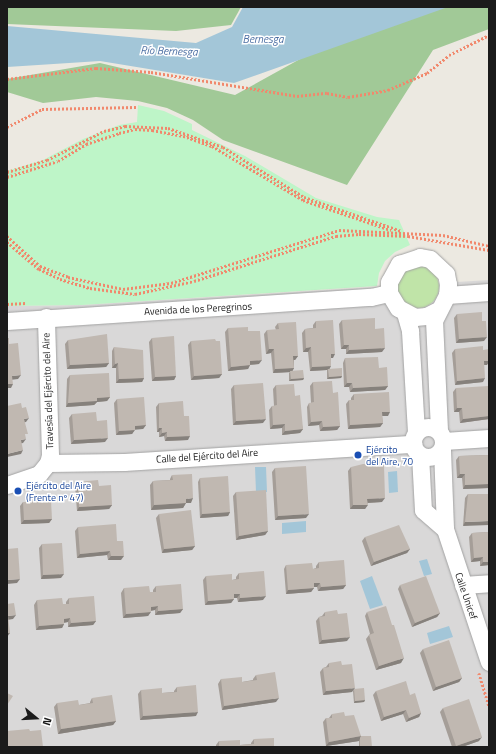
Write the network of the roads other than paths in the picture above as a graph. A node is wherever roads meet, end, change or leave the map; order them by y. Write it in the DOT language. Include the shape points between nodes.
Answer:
graph roads {
  1 [pos="489,292"];
  2 [pos="389,293"];
  3 [pos="447,295"];
  4 [pos="436,311"];
  5 [pos="405,313"];
  6 [pos="46,317"];
  7 [pos="7,321"];
  8 [pos="489,438"];
  9 [pos="441,440"];
  10 [pos="416,444"];
  11 [pos="48,463"];
  12 [pos="7,485"];
  13 [pos="444,529"];
  14 [pos="489,583"];
  15 [pos="463,586"];
  16 [pos="489,662"];
  1 -- 3 [label="street"];
  2 -- 3 [label="street" via="391,277 399,264 420,257 435,262 446,274"];
  2 -- 5 [label="street" via="398,308"];
  2 -- 6 [label="street, Avenida de los Peregrinos" via="377,297"];
  3 -- 4 [label="street"];
  4 -- 5 [label="street" via="426,316 415,317"];
  4 -- 9 [label="street, Calle Unicef" via="433,329"];
  5 -- 10 [label="street" via="410,331"];
  6 -- 7 [label="street, Avenida de los Peregrinos"];
  6 -- 11 [label="street, Travesía del Ejército del Aire" via="52,448"];
  8 -- 9 [label="street"];
  9 -- 10 [label="street" via="424,427"];
  9 -- 10 [label="street" via="429,458"];
  9 -- 13 [label="street, Calle Unicef"];
  10 -- 11 [label="street, Calle del Ejército del Aire" via="124,462"];
  10 -- 13 [label="street" via="422,506 426,514"];
  11 -- 12 [label="street" via="39,474"];
  13 -- 15 [label="street, Calle Unicef"];
  14 -- 15 [label="street"];
  15 -- 16 [label="street, Calle Unicef"];
}
